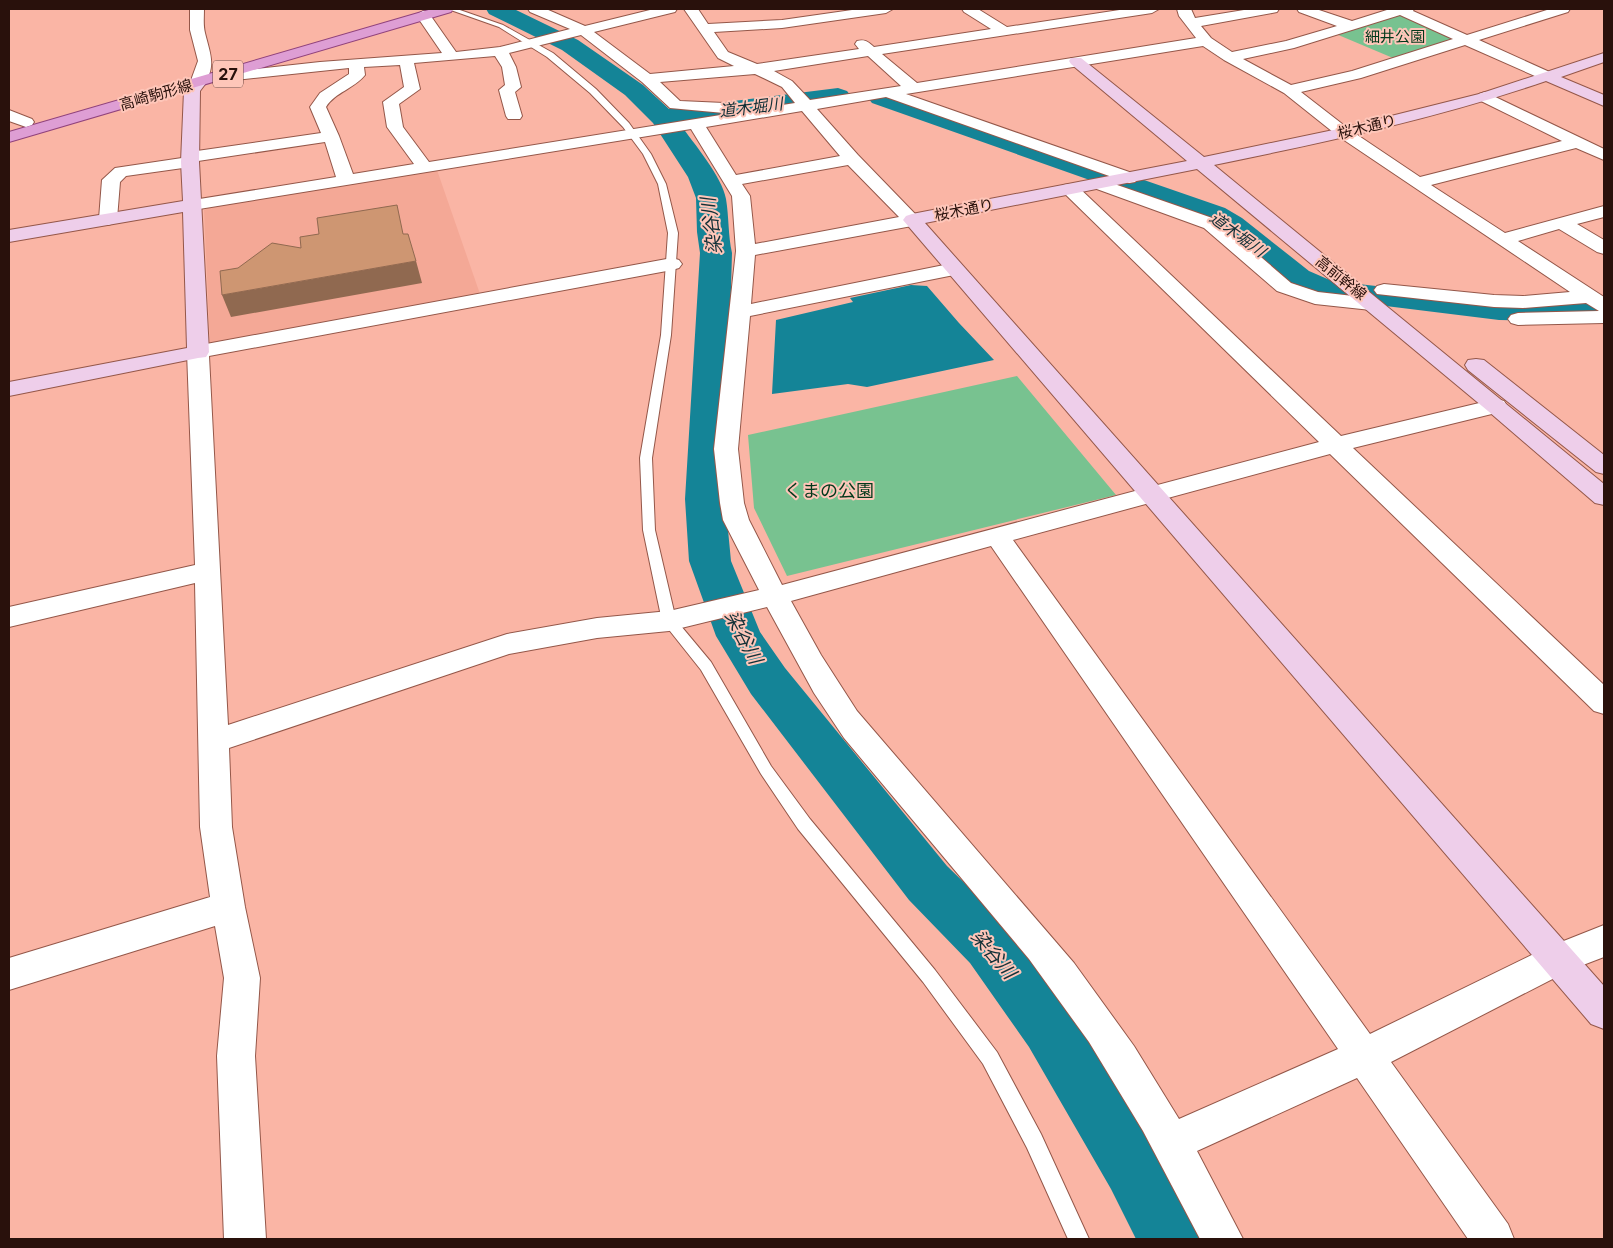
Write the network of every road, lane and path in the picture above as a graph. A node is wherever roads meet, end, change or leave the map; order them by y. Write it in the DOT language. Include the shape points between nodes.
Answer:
graph roads {
  1 [pos="197,9"];
  2 [pos="446,9"];
  3 [pos="451,9"];
  4 [pos="670,9"];
  5 [pos="691,9"];
  6 [pos="886,9"];
  7 [pos="969,9"];
  8 [pos="1059,9"];
  9 [pos="1152,9"];
  10 [pos="1184,9"];
  11 [pos="1272,9"];
  12 [pos="1304,9"];
  13 [pos="1402,9"];
  14 [pos="1564,9"];
  15 [pos="540,10"];
  16 [pos="422,12"];
  17 [pos="826,13"];
  18 [pos="1076,20"];
  19 [pos="1193,24"];
  20 [pos="1351,26"];
  21 [pos="704,28"];
  22 [pos="580,31"];
  23 [pos="1004,31"];
  24 [pos="1466,40"];
  25 [pos="1206,41"];
  26 [pos="532,43"];
  27 [pos="500,51"];
  28 [pos="871,52"];
  29 [pos="452,57"];
  30 [pos="1229,57"];
  31 [pos="1604,57"];
  32 [pos="1096,58"];
  33 [pos="406,60"];
  34 [pos="1076,61"];
  35 [pos="356,63"];
  36 [pos="755,69"];
  37 [pos="207,76"];
  38 [pos="1549,77"];
  39 [pos="646,79"];
  40 [pos="914,89"];
  41 [pos="1289,90"];
  42 [pos="889,94"];
  43 [pos="1484,97"];
  44 [pos="855,99"];
  45 [pos="1604,101"];
  46 [pos="802,102"];
  47 [pos="9,115"];
  48 [pos="514,116"];
  49 [pos="26,122"];
  50 [pos="692,125"];
  51 [pos="9,127"];
  52 [pos="1344,133"];
  53 [pos="636,134"];
  54 [pos="331,136"];
  55 [pos="9,137"];
  56 [pos="1578,142"];
  57 [pos="1604,155"];
  58 [pos="1218,158"];
  59 [pos="190,159"];
  60 [pos="852,159"];
  61 [pos="1198,162"];
  62 [pos="425,168"];
  63 [pos="1127,178"];
  64 [pos="346,180"];
  65 [pos="730,181"];
  66 [pos="1417,183"];
  67 [pos="1103,184"];
  68 [pos="1070,189"];
  69 [pos="193,205"];
  70 [pos="1604,210"];
  71 [pos="108,219"];
  72 [pos="912,220"];
  73 [pos="1561,223"];
  74 [pos="9,236"];
  75 [pos="1503,239"];
  76 [pos="1604,248"];
  77 [pos="746,251"];
  78 [pos="672,264"];
  79 [pos="954,269"];
  80 [pos="1378,297"];
  81 [pos="1597,301"];
  82 [pos="740,312"];
  83 [pos="1604,317"];
  84 [pos="198,352"];
  85 [pos="1464,355"];
  86 [pos="9,388"];
  87 [pos="1496,406"];
  88 [pos="1335,445"];
  89 [pos="1604,467"];
  90 [pos="1150,494"];
  91 [pos="1604,497"];
  92 [pos="996,535"];
  93 [pos="208,571"];
  94 [pos="770,596"];
  95 [pos="9,618"];
  96 [pos="673,620"];
  97 [pos="1604,703"];
  98 [pos="214,741"];
  99 [pos="228,907"];
  100 [pos="1604,941"];
  101 [pos="1558,959"];
  102 [pos="9,974"];
  103 [pos="1604,1012"];
  104 [pos="1365,1056"];
  105 [pos="1171,1143"];
  106 [pos="245,1239"];
  107 [pos="1079,1239"];
  108 [pos="1222,1239"];
  109 [pos="1493,1239"];
  1 -- 37 [label="street"];
  2 -- 16 [label="main road, 高崎駒形線 / 27"];
  3 -- 26 [label="lane" via="501,26"];
  4 -- 22 [label="street"];
  5 -- 21 [label="street"];
  6 -- 17 [label="street"];
  7 -- 23 [label="street"];
  8 -- 18 [label="street"];
  9 -- 18 [label="street"];
  10 -- 19 [label="street"];
  11 -- 19 [label="street"];
  12 -- 20 [label="street"];
  13 -- 20 [label="street"];
  13 -- 24 [label="street"];
  14 -- 24 [label="street"];
  15 -- 22 [label="street"];
  16 -- 29 [label="street"];
  16 -- 37 [label="main road, 高崎駒形線 / 27"];
  17 -- 21 [label="street" via="782,24"];
  17 -- 28 [label="street"];
  18 -- 23 [label="street"];
  19 -- 25 [label="street"];
  20 -- 30 [label="street" via="1289,45"];
  21 -- 36 [label="street" via="723,55"];
  22 -- 26 [label="street"];
  22 -- 39 [label="street"];
  23 -- 28 [label="street"];
  24 -- 38 [label="street"];
  24 -- 41 [label="street" via="1356,75"];
  25 -- 30 [label="street"];
  25 -- 32 [label="street"];
  26 -- 27 [label="street"];
  26 -- 53 [label="lane" via="586,84"];
  27 -- 29 [label="street"];
  27 -- 48 [label="street" via="509,67 513,87 507,90"];
  28 -- 36 [label="street"];
  28 -- 40 [label="street"];
  29 -- 33 [label="street"];
  30 -- 41 [label="street"];
  31 -- 38 [label="street, 桜木通り"];
  32 -- 34 [label="street"];
  32 -- 58 [label="street, 高前幹線"];
  33 -- 35 [label="street"];
  33 -- 62 [label="street" via="412,89 391,102 395,127"];
  34 -- 40 [label="street"];
  34 -- 61 [label="street, 高前幹線"];
  35 -- 37 [label="street"];
  35 -- 54 [label="street" via="357,75 352,82 322,99 318,107"];
  36 -- 39 [label="street"];
  36 -- 46 [label="street" via="777,76"];
  37 -- 49 [label="main road, 高崎駒形線 / 27"];
  37 -- 55 [label="main road, 高崎駒形線 / 27"];
  37 -- 59 [label="street" via="192,91"];
  38 -- 43 [label="street, 桜木通り"];
  38 -- 45 [label="street"];
  39 -- 46 [label="street" via="676,105 719,109"];
  40 -- 42 [label="street"];
  41 -- 52 [label="street"];
  42 -- 44 [label="street"];
  42 -- 46 [label="street" via="855,91"];
  42 -- 63 [label="street"];
  43 -- 52 [label="street, 桜木通り"];
  43 -- 56 [label="street"];
  44 -- 46 [label="street"];
  44 -- 67 [label="street" via="883,104"];
  46 -- 50 [label="street"];
  46 -- 60 [label="street"];
  47 -- 49 [label="street"];
  49 -- 51 [label="main road, 高崎駒形線 / 27"];
  50 -- 53 [label="street"];
  50 -- 65 [label="street" via="714,150"];
  52 -- 58 [label="street, 桜木通り"];
  52 -- 66 [label="street"];
  53 -- 62 [label="street"];
  53 -- 78 [label="lane" via="662,184 673,233"];
  54 -- 59 [label="street"];
  54 -- 64 [label="street"];
  56 -- 57 [label="street"];
  56 -- 66 [label="street"];
  58 -- 61 [label="street, 桜木通り"];
  58 -- 80 [label="street, 高前幹線"];
  59 -- 69 [label="street"];
  59 -- 71 [label="street" via="120,172 111,180"];
  60 -- 65 [label="street"];
  60 -- 72 [label="street"];
  61 -- 63 [label="street, 桜木通り"];
  61 -- 80 [label="street, 高前幹線"];
  62 -- 64 [label="street"];
  63 -- 67 [label="street, 桜木通り"];
  64 -- 69 [label="street"];
  65 -- 77 [label="street" via="741,196"];
  66 -- 75 [label="street"];
  67 -- 68 [label="street, 桜木通り"];
  67 -- 80 [label="street" via="1211,224 1284,287 1315,298"];
  68 -- 72 [label="street, 桜木通り"];
  68 -- 88 [label="street"];
  69 -- 71 [label="street"];
  69 -- 84 [label="street"];
  70 -- 73 [label="street"];
  71 -- 74 [label="street"];
  72 -- 77 [label="street"];
  72 -- 79 [label="street"];
  73 -- 75 [label="street"];
  73 -- 76 [label="street"];
  75 -- 81 [label="street"];
  77 -- 82 [label="street"];
  78 -- 84 [label="street"];
  78 -- 96 [label="lane" via="666,335 646,458 649,530"];
  79 -- 82 [label="street"];
  79 -- 90 [label="street"];
  80 -- 81 [label="street" via="1494,302"];
  80 -- 83 [label="street, 高前幹線" via="1410,312 1526,320"];
  80 -- 87 [label="street, 高前幹線"];
  82 -- 94 [label="street" via="726,449 736,520"];
  84 -- 86 [label="street"];
  84 -- 93 [label="street"];
  85 -- 89 [label="street"];
  87 -- 88 [label="street"];
  87 -- 91 [label="street, 高前幹線"];
  88 -- 90 [label="street"];
  88 -- 97 [label="street"];
  90 -- 92 [label="street"];
  90 -- 101 [label="street"];
  92 -- 94 [label="street"];
  92 -- 104 [label="street"];
  93 -- 95 [label="street"];
  93 -- 98 [label="street"];
  94 -- 96 [label="street"];
  94 -- 105 [label="street" via="840,709 1083,1002"];
  96 -- 98 [label="street" via="597,628 507,644"];
  96 -- 107 [label="lane" via="706,666 766,770 804,824 929,976 990,1058 1034,1141"];
  98 -- 99 [label="street" via="216,827"];
  99 -- 102 [label="street"];
  99 -- 106 [label="street" via="242,978 236,1056"];
  100 -- 101 [label="street"];
  101 -- 103 [label="street"];
  101 -- 104 [label="street"];
  104 -- 105 [label="street"];
  104 -- 109 [label="street"];
  105 -- 108 [label="street"];
}
